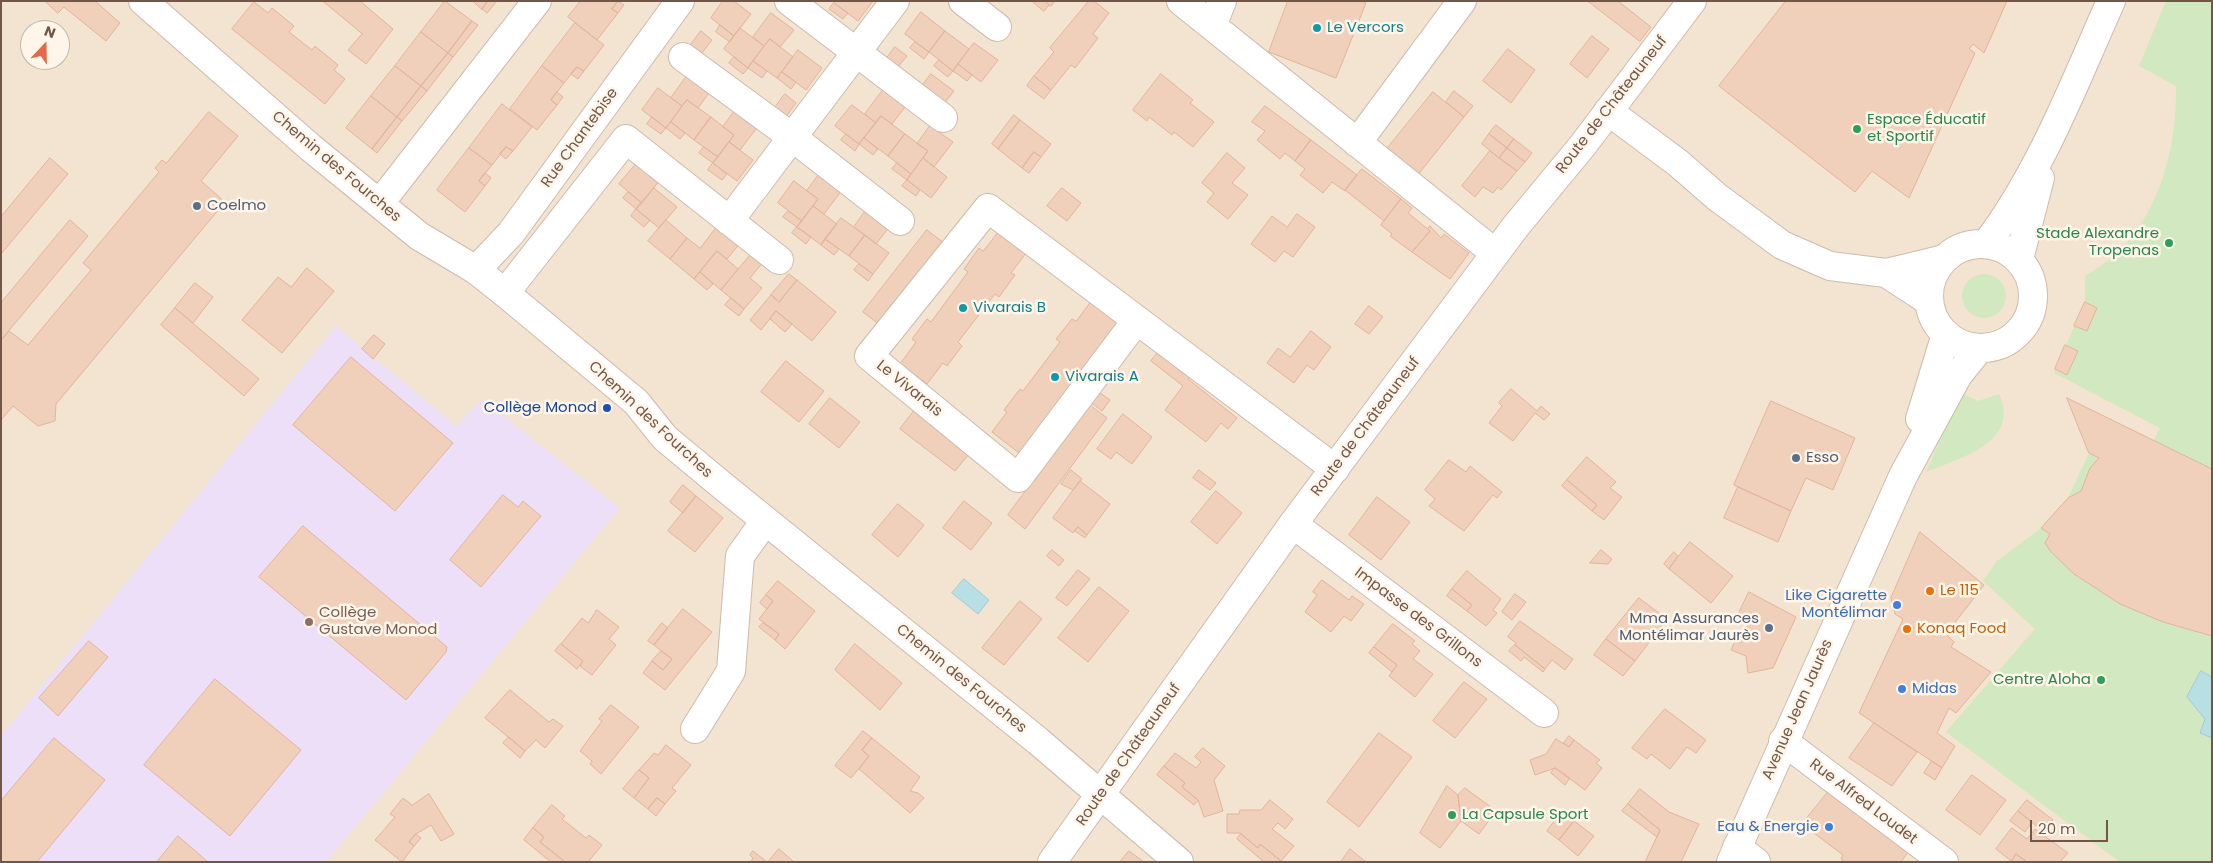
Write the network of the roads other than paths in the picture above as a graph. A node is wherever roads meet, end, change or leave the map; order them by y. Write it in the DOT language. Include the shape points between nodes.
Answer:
graph roads {
  1 [pos="143,1"];
  2 [pos="537,1"];
  3 [pos="680,1"];
  4 [pos="789,1"];
  5 [pos="895,1"];
  6 [pos="963,1"];
  7 [pos="1181,1"];
  8 [pos="1222,1"];
  9 [pos="1462,1"];
  10 [pos="1692,1"];
  11 [pos="2111,1"];
  12 [pos="1212,26"];
  13 [pos="997,27"];
  14 [pos="856,53"];
  15 [pos="683,57"];
  16 [pos="1608,111"];
  17 [pos="943,118"];
  18 [pos="792,137"];
  19 [pos="2050,138"];
  20 [pos="1357,143"];
  21 [pos="380,203"];
  22 [pos="729,220"];
  23 [pos="900,221"];
  24 [pos="1987,243"];
  25 [pos="1495,253"];
  26 [pos="1944,259"];
  27 [pos="779,260"];
  28 [pos="2019,260"];
  29 [pos="476,270"];
  30 [pos="1886,273"];
  31 [pos="505,293"];
  32 [pos="1929,301"];
  33 [pos="1136,321"];
  34 [pos="1946,334"];
  35 [pos="1979,349"];
  36 [pos="1335,469"];
  37 [pos="1903,476"];
  38 [pos="765,521"];
  39 [pos="1293,524"];
  40 [pos="1544,713"];
  41 [pos="696,729"];
  42 [pos="1783,742"];
  43 [pos="1102,794"];
  44 [pos="1741,857"];
  45 [pos="1052,862"];
  46 [pos="1179,862"];
  47 [pos="1944,862"];
  1 -- 21 [label="street, Chemin des Fourches" via="311,148"];
  2 -- 21 [label="street"];
  3 -- 29 [label="street, Rue Chantebise" via="511,233"];
  4 -- 14 [label="street"];
  5 -- 14 [label="street"];
  6 -- 13 [label="street"];
  7 -- 12 [label="street"];
  8 -- 12 [label="street"];
  9 -- 20 [label="street"];
  10 -- 16 [label="street, Route de Châteauneuf"];
  11 -- 19 [label="street"];
  12 -- 20 [label="street"];
  14 -- 17 [label="street"];
  14 -- 18 [label="street"];
  15 -- 18 [label="street"];
  16 -- 25 [label="street, Route de Châteauneuf"];
  16 -- 30 [label="street" via="1782,246 1830,266"];
  18 -- 22 [label="street"];
  18 -- 23 [label="street"];
  19 -- 24 [label="street" via="2006,219"];
  19 -- 28 [label="street"];
  20 -- 25 [label="street"];
  21 -- 29 [label="street, Chemin des Fourches" via="419,236"];
  22 -- 27 [label="street"];
  22 -- 31 [label="street" via="626,140"];
  24 -- 26 [label="street" via="1956,249"];
  24 -- 28 [label="street" via="2002,247"];
  25 -- 36 [label="street, Route de Châteauneuf"];
  26 -- 30 [label="street"];
  26 -- 32 [label="street" via="1934,272"];
  28 -- 35 [label="street" via="2027,268 2033,283 2031,316 2010,340 1995,347"];
  29 -- 31 [label="street, Chemin des Fourches"];
  30 -- 32 [label="street"];
  31 -- 38 [label="street, Chemin des Fourches" via="636,402 665,438"];
  32 -- 34 [label="street" via="1932,315"];
  33 -- 33 [label="street, Le Vivarais" via="988,208 869,356 1018,478"];
  33 -- 36 [label="street, Le Vivarais"];
  34 -- 35 [label="street" via="1963,345"];
  34 -- 37 [label="street, Avenue Jean Jaurès"];
  35 -- 37 [label="street, Avenue Jean Jaurès" via="1958,375"];
  36 -- 39 [label="street, Route de Châteauneuf"];
  37 -- 42 [label="street, Avenue Jean Jaurès"];
  38 -- 41 [label="street" via="740,556 731,672"];
  38 -- 43 [label="street, Chemin des Fourches"];
  39 -- 40 [label="street, Impasse des Grillons"];
  39 -- 43 [label="street, Route de Châteauneuf"];
  42 -- 44 [label="street, Avenue Jean Jaurès"];
  42 -- 47 [label="street, Rue Alfred Loudet"];
  43 -- 45 [label="street, Route de Châteauneuf"];
  43 -- 46 [label="street, Chemin des Fourches"];
}
